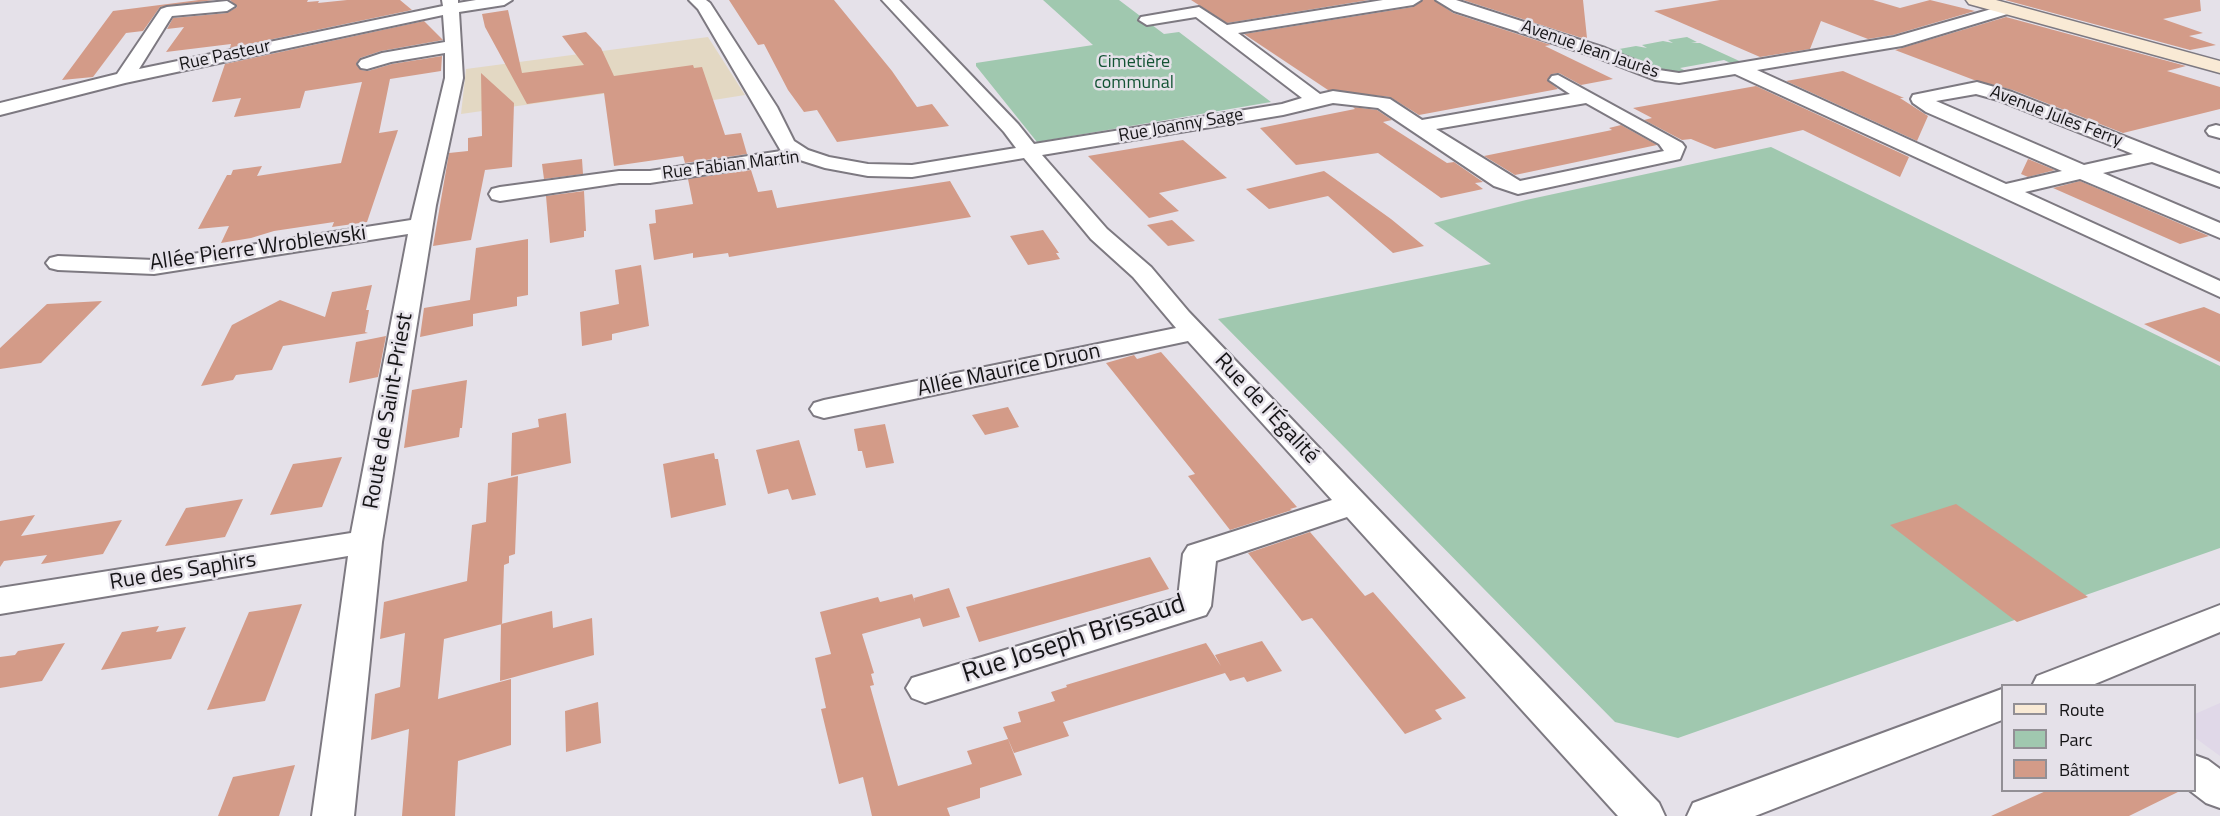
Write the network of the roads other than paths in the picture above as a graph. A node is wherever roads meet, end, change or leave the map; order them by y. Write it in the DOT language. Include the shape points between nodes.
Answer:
graph roads {
  1 [pos="504,0"];
  2 [pos="696,0"];
  3 [pos="890,0"];
  4 [pos="1413,0"];
  5 [pos="1444,0"];
  6 [pos="1975,0"];
  7 [pos="450,4"];
  8 [pos="1359,4"];
  9 [pos="2005,5"];
  10 [pos="227,6"];
  11 [pos="1147,20"];
  12 [pos="1224,30"];
  13 [pos="454,46"];
  14 [pos="367,64"];
  15 [pos="2220,67"];
  16 [pos="1739,69"];
  17 [pos="124,78"];
  18 [pos="1558,80"];
  19 [pos="1311,96"];
  20 [pos="1588,97"];
  21 [pos="0,109"];
  22 [pos="1419,126"];
  23 [pos="1031,153"];
  24 [pos="801,154"];
  25 [pos="2154,155"];
  26 [pos="2082,172"];
  27 [pos="2220,181"];
  28 [pos="2003,191"];
  29 [pos="500,194"];
  30 [pos="422,225"];
  31 [pos="2220,231"];
  32 [pos="58,263"];
  33 [pos="2220,290"];
  34 [pos="1194,332"];
  35 [pos="824,410"];
  36 [pos="1354,504"];
  37 [pos="366,542"];
  38 [pos="0,601"];
  39 [pos="2220,618"];
  40 [pos="2067,683"];
  41 [pos="925,688"];
  42 [pos="2001,704"];
  43 [pos="2196,773"];
  44 [pos="2220,791"];
  45 [pos="333,816"];
  46 [pos="1644,816"];
  47 [pos="1708,816"];
  1 -- 7 [label="street, Rue Pasteur"];
  2 -- 24 [label="street" via="704,6 767,107 786,145"];
  3 -- 23 [label="street, Rue de l'Égalité"];
  4 -- 8 [label="street"];
  5 -- 16 [label="street, Avenue Jean Jaurès" via="1656,75 1679,78"];
  6 -- 9 [label="main road"];
  7 -- 13 [label="street, Route de Saint-Priest"];
  7 -- 17 [label="street, Rue Pasteur"];
  8 -- 12 [label="street"];
  9 -- 15 [label="main road"];
  9 -- 16 [label="street, Avenue Jean Jaurès" via="1896,42"];
  10 -- 17 [label="street" via="167,12"];
  11 -- 12 [label="street" via="1199,12"];
  12 -- 19 [label="street"];
  13 -- 14 [label="street"];
  13 -- 30 [label="street, Route de Saint-Priest" via="454,78"];
  16 -- 28 [label="street"];
  17 -- 21 [label="street, Rue Pasteur"];
  18 -- 20 [label="street"];
  19 -- 22 [label="street, Rue Joanny Sage" via="1383,103"];
  19 -- 23 [label="street, Rue Joanny Sage" via="1283,109"];
  20 -- 22 [label="street"];
  20 -- 22 [label="street, Rue Joanny Sage" via="1666,140 1675,147 1673,155 1518,188"];
  23 -- 24 [label="street, Rue Fabian Martin" via="912,171 868,170"];
  23 -- 34 [label="street, Rue de l'Égalité" via="1100,234 1142,272"];
  24 -- 29 [label="street, Rue Fabian Martin"];
  25 -- 26 [label="street, Avenue Jules Ferry"];
  25 -- 26 [label="street, Avenue Jules Ferry" via="1977,88 1920,99"];
  25 -- 27 [label="street, Avenue Jules Ferry"];
  26 -- 28 [label="street, Avenue Jules Ferry"];
  26 -- 31 [label="street, Avenue Jules Ferry"];
  28 -- 33 [label="street"];
  30 -- 32 [label="street, Allée Pierre Wroblewski" via="154,267"];
  30 -- 37 [label="street, Route de Saint-Priest"];
  34 -- 35 [label="street, Allée Maurice Druon"];
  34 -- 36 [label="street, Rue de l'Égalité"];
  36 -- 41 [label="street, Rue Joseph Brissaud" via="1200,554 1194,606"];
  36 -- 46 [label="street, Rue de l'Égalité"];
  37 -- 38 [label="street, Rue des Saphirs"];
  37 -- 45 [label="street, Route de Saint-Priest"];
  39 -- 40 [label="street"];
  42 -- 47 [label="street"];
  43 -- 44 [label="street"];
}
